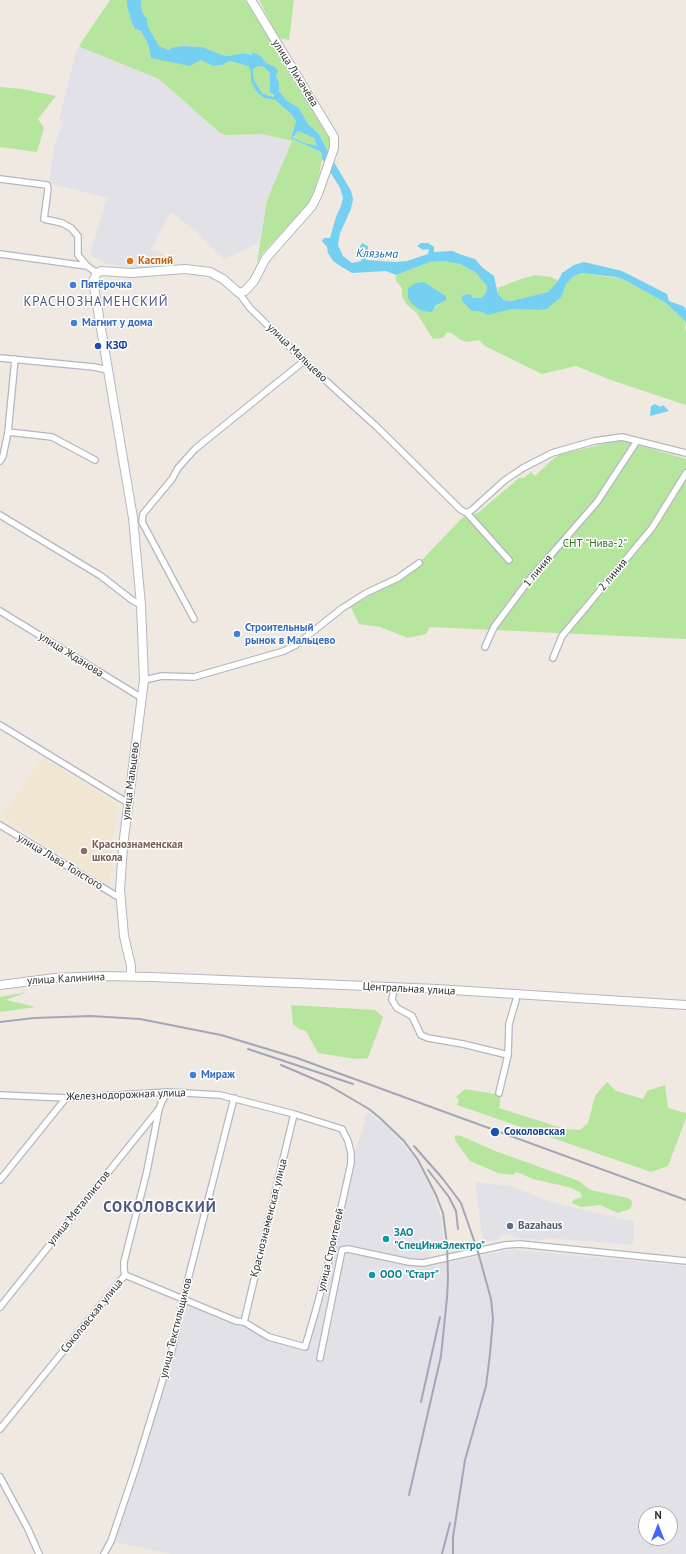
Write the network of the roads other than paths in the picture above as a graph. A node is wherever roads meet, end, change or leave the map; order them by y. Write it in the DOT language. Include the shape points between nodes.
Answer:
graph roads {
  1 [pos="250,0"];
  2 [pos="0,179"];
  3 [pos="0,254"];
  4 [pos="86,266"];
  5 [pos="97,273"];
  6 [pos="239,293"];
  7 [pos="0,358"];
  8 [pos="15,359"];
  9 [pos="304,360"];
  10 [pos="108,370"];
  11 [pos="8,432"];
  12 [pos="637,441"];
  13 [pos="686,453"];
  14 [pos="95,460"];
  15 [pos="0,461"];
  16 [pos="686,473"];
  17 [pos="467,513"];
  18 [pos="0,515"];
  19 [pos="133,518"];
  20 [pos="142,518"];
  21 [pos="509,560"];
  22 [pos="419,563"];
  23 [pos="141,605"];
  24 [pos="0,611"];
  25 [pos="194,618"];
  26 [pos="485,647"];
  27 [pos="553,658"];
  28 [pos="144,680"];
  29 [pos="142,698"];
  30 [pos="0,725"];
  31 [pos="128,803"];
  32 [pos="0,825"];
  33 [pos="120,898"];
  34 [pos="131,977"];
  35 [pos="0,985"];
  36 [pos="394,988"];
  37 [pos="516,1000"];
  38 [pos="686,1005"];
  39 [pos="508,1056"];
  40 [pos="168,1092"];
  41 [pos="499,1093"];
  42 [pos="0,1095"];
  43 [pos="66,1098"];
  44 [pos="234,1098"];
  45 [pos="159,1108"];
  46 [pos="294,1114"];
  47 [pos="351,1153"];
  48 [pos="0,1180"];
  49 [pos="686,1260"];
  50 [pos="125,1275"];
  51 [pos="183,1299"];
  52 [pos="0,1307"];
  53 [pos="244,1322"];
  54 [pos="320,1358"];
  55 [pos="0,1429"];
  56 [pos="0,1476"];
  57 [pos="40,1554"];
  58 [pos="104,1554"];
  1 -- 6 [label="street, улица Лихачёва" via="335,140 324,181 312,206 266,258 254,281 245,291"];
  2 -- 4 [label="street" via="47,185 44,219 71,228 78,236 78,255"];
  3 -- 4 [label="street"];
  4 -- 5 [label="street"];
  5 -- 6 [label="street, улица Мальцево" via="106,270 131,273 185,269 210,272"];
  5 -- 10 [label="street, улица Мальцево" via="93,281"];
  6 -- 9 [label="street, улица Мальцево" via="250,308"];
  7 -- 8 [label="street"];
  8 -- 10 [label="street"];
  8 -- 11 [label="street"];
  9 -- 17 [label="street, улица Мальцево"];
  9 -- 20 [label="street" via="195,449"];
  10 -- 19 [label="street, улица Мальцево"];
  11 -- 14 [label="street" via="52,437"];
  11 -- 15 [label="street"];
  12 -- 13 [label="street"];
  12 -- 17 [label="street" via="622,437 594,441 552,453 505,480"];
  12 -- 26 [label="street, 1 линия" via="597,502 529,580 494,627"];
  16 -- 27 [label="street, 2 линия" via="652,528 562,636"];
  17 -- 21 [label="street, улица Мальцево"];
  18 -- 23 [label="street" via="101,576"];
  19 -- 20 [label="street"];
  19 -- 23 [label="street, улица Мальцево"];
  20 -- 25 [label="street"];
  22 -- 28 [label="street" via="398,578 341,609 296,645 284,651 194,677 162,676"];
  23 -- 28 [label="street, улица Мальцево"];
  24 -- 29 [label="street, улица Жданова"];
  28 -- 29 [label="street, улица Мальцево"];
  29 -- 31 [label="street, улица Мальцево"];
  30 -- 31 [label="street"];
  31 -- 33 [label="street, улица Мальцево"];
  32 -- 33 [label="street, улица Льва Толстого"];
  33 -- 34 [label="street, улица Мальцево"];
  34 -- 35 [label="street, улица Калинина" via="55,978"];
  34 -- 36 [label="street, Центральная улица"];
  36 -- 38 [label="street, Центральная улица"];
  36 -- 39 [label="street" via="394,1004 412,1016 421,1035"];
  37 -- 39 [label="street" via="509,1024"];
  39 -- 41 [label="street"];
  40 -- 43 [label="street, Железнодорожная улица"];
  40 -- 44 [label="street, Железнодорожная улица"];
  40 -- 45 [label="street, Соколовская улица"];
  42 -- 43 [label="street, Железнодорожная улица"];
  43 -- 48 [label="street"];
  44 -- 46 [label="street, Железнодорожная улица"];
  44 -- 51 [label="street, улица Текстильщиков"];
  45 -- 50 [label="street, Соколовская улица" via="147,1171 124,1262"];
  45 -- 52 [label="street, улица Металлистов"];
  46 -- 47 [label="street, Железнодорожная улица" via="342,1129"];
  46 -- 53 [label="street, Краснознаменская улица"];
  47 -- 53 [label="street, улица Строителей" via="332,1248 305,1347 269,1337"];
  49 -- 54 [label="street" via="520,1244 423,1263 342,1250"];
  50 -- 51 [label="street"];
  50 -- 55 [label="street, Соколовская улица"];
  51 -- 53 [label="street"];
  51 -- 58 [label="street, улица Текстильщиков" via="156,1405 111,1541"];
  56 -- 57 [label="street"];
}
